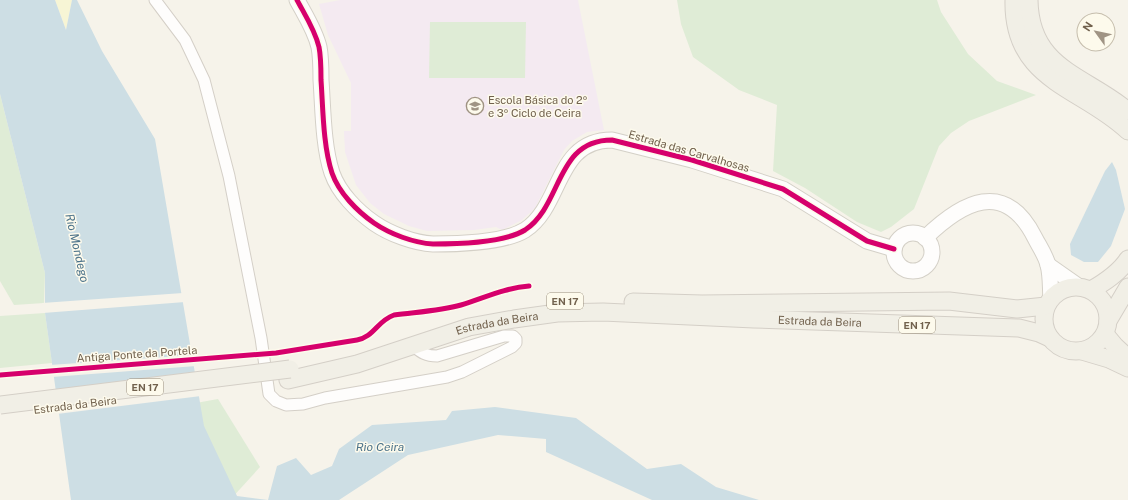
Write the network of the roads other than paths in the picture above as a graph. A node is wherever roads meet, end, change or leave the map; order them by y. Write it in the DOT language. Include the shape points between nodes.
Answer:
graph roads {
  1 [pos="155,0"];
  2 [pos="298,0"];
  3 [pos="1014,0"];
  4 [pos="1029,0"];
  5 [pos="1128,111"];
  6 [pos="1128,131"];
  7 [pos="925,238"];
  8 [pos="894,249"];
  9 [pos="1128,259"];
  10 [pos="1048,265"];
  11 [pos="1128,287"];
  12 [pos="1084,288"];
  13 [pos="1049,302"];
  14 [pos="1107,327"];
  15 [pos="1050,338"];
  16 [pos="413,346"];
  17 [pos="1082,351"];
  18 [pos="1128,358"];
  19 [pos="1128,368"];
  20 [pos="289,374"];
  21 [pos="0,405"];
  22 [pos="0,413"];
  1 -- 16 [label="street" via="185,40 204,80 229,176 259,324 269,394 276,401 286,405 303,404 447,377 512,347 516,339 513,336 504,336 437,356 422,354"];
  2 -- 8 [label="street, Estrada das Carvalhosas" via="319,48 327,154 332,174 342,192 363,215 403,238 431,244 510,237 536,221 572,157 591,143 612,140 692,160 783,189 867,241"];
  3 -- 6 [label="main road" via="1015,22 1019,34 1024,47 1040,69 1059,85 1113,118"];
  4 -- 5 [label="main road" via="1034,31 1047,54 1071,74"];
  7 -- 8 [label="street" via="912,233 905,235 896,243"];
  7 -- 8 [label="street" via="930,246 930,257 920,269 909,270 900,266"];
  7 -- 10 [label="street" via="943,221 966,207 978,202 995,201 1010,208 1024,220"];
  9 -- 12 [label="main road" via="1114,275"];
  10 -- 12 [label="street"];
  10 -- 13 [label="street"];
  11 -- 14 [label="main road"];
  12 -- 13 [label="main road" via="1067,288 1058,292"];
  12 -- 14 [label="main road" via="1098,295 1104,302 1108,311"];
  13 -- 15 [label="main road" via="1044,317 1045,328"];
  13 -- 20 [label="main road, Estrada da Beira / EN 17" via="1026,309 949,301 702,304 575,300 470,316"];
  14 -- 17 [label="main road" via="1095,345"];
  14 -- 18 [label="main road" via="1115,346"];
  15 -- 16 [label="main road, Estrada da Beira / EN 17" via="1028,330 1006,328 754,320 603,312 557,313 514,318 469,327"];
  15 -- 17 [label="main road" via="1064,349"];
  16 -- 20 [label="main road, Estrada da Beira / EN 17" via="357,364"];
  17 -- 19 [label="main road"];
  20 -- 21 [label="main road, Estrada da Beira / EN 17, bridge"];
  20 -- 22 [label="main road, Estrada da Beira / EN 17"];
}
